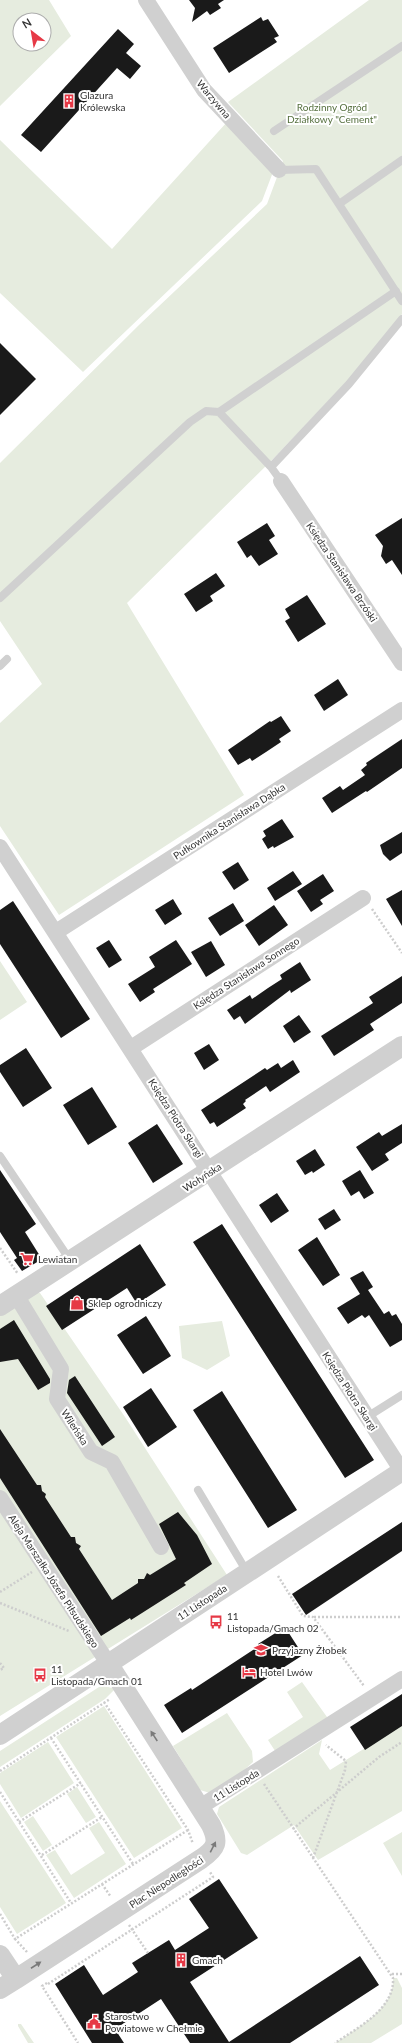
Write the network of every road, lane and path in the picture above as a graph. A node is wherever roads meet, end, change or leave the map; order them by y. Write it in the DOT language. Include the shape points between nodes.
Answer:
graph roads {
  1 [pos="146,0"];
  2 [pos="402,46"];
  3 [pos="274,131"];
  4 [pos="402,160"];
  5 [pos="279,170"];
  6 [pos="339,204"];
  7 [pos="396,291"];
  8 [pos="402,301"];
  9 [pos="402,319"];
  10 [pos="218,412"];
  11 [pos="270,466"];
  12 [pos="281,481"];
  13 [pos="0,598"];
  14 [pos="7,659"];
  15 [pos="402,663"];
  16 [pos="0,666"];
  17 [pos="402,710"];
  18 [pos="0,847"];
  19 [pos="362,898"];
  20 [pos="56,932"];
  21 [pos="402,953"];
  22 [pos="402,1046"];
  23 [pos="131,1048"];
  24 [pos="0,1156"];
  25 [pos="210,1171"];
  26 [pos="0,1248"];
  27 [pos="70,1260"];
  28 [pos="12,1293"];
  29 [pos="402,1395"];
  30 [pos="367,1417"];
  31 [pos="402,1471"];
  32 [pos="198,1490"];
  33 [pos="0,1498"];
  34 [pos="162,1547"];
  35 [pos="43,1564"];
  36 [pos="248,1572"];
  37 [pos="278,1576"];
  38 [pos="0,1592"];
  39 [pos="0,1603"];
  40 [pos="313,1617"];
  41 [pos="402,1617"];
  42 [pos="93,1641"];
  43 [pos="0,1663"];
  44 [pos="108,1664"];
  45 [pos="0,1670"];
  46 [pos="402,1679"];
  47 [pos="373,1698"];
  48 [pos="3,1728"];
  49 [pos="51,1738"];
  50 [pos="324,1742"];
  51 [pos="402,1742"];
  52 [pos="0,1771"];
  53 [pos="80,1783"];
  54 [pos="266,1788"];
  55 [pos="338,1791"];
  56 [pos="0,1792"];
  57 [pos="200,1807"];
  58 [pos="102,1817"];
  59 [pos="19,1822"];
  60 [pos="293,1829"];
  61 [pos="42,1855"];
  62 [pos="313,1858"];
  63 [pos="133,1864"];
  64 [pos="71,1904"];
  65 [pos="0,1914"];
  66 [pos="15,1938"];
  67 [pos="139,1940"];
  68 [pos="148,1953"];
  69 [pos="0,1955"];
  70 [pos="36,1965"];
  71 [pos="392,1974"];
  72 [pos="402,1974"];
  73 [pos="8,1984"];
  74 [pos="78,2043"];
  75 [pos="334,2043"];
  1 -- 5 [label="street, Warzywna" via="204,90"];
  2 -- 3 [label="lane"];
  4 -- 6 [label="lane"];
  5 -- 6 [label="lane" via="316,169"];
  6 -- 7 [label="lane"];
  7 -- 8 [label="lane"];
  7 -- 10 [label="lane"];
  9 -- 11 [label="lane" via="349,384"];
  10 -- 11 [label="lane"];
  10 -- 13 [label="lane" via="206,411 190,422"];
  11 -- 12 [label="lane"];
  12 -- 15 [label="street, Księdza Stanisława Brzóski"];
  14 -- 16 [label="lane"];
  17 -- 20 [label="street, Pułkownika Stanisława Dąbka"];
  18 -- 20 [label="street, Księdza Piotra Skargi"];
  19 -- 21 [label="path"];
  19 -- 23 [label="street, Księdza Stanisława Sonnego"];
  20 -- 23 [label="street, Księdza Piotra Skargi"];
  22 -- 25 [label="street, Wołyńska"];
  23 -- 25 [label="street, Księdza Piotra Skargi"];
  24 -- 27 [label="lane"];
  25 -- 27 [label="street, Wołyńska"];
  25 -- 30 [label="street, Księdza Piotra Skargi"];
  26 -- 28 [label="path"];
  27 -- 28 [label="street, Wołyńska"];
  28 -- 34 [label="street, Wileńska" via="61,1369 57,1399 91,1452 112,1462"];
  29 -- 30 [label="lane"];
  30 -- 31 [label="street, Księdza Piotra Skargi"];
  31 -- 36 [label="street, 11 Listopada"];
  32 -- 36 [label="lane"];
  33 -- 35 [label="street, Aleja Marszałka Józefa Piłsudskiego"];
  35 -- 38 [label="path"];
  35 -- 42 [label="street, Aleja Marszałka Józefa Piłsudskiego"];
  36 -- 44 [label="street, 11 Listopada"];
  37 -- 40 [label="path" via="303,1616"];
  39 -- 42 [label="path"];
  40 -- 41 [label="path"];
  40 -- 47 [label="path"];
  42 -- 44 [label="street, Aleja Marszałka Józefa Piłsudskiego"];
  43 -- 45 [label="path" via="4,1668"];
  44 -- 48 [label="street, 11 Listopada"];
  57 -- 44 [label="street, Plac Niepodległości, one-way"];
  46 -- 47 [label="street"];
  47 -- 57 [label="street, 11 Listopda"];
  49 -- 52 [label="path"];
  49 -- 53 [label="path"];
  49 -- 63 [label="path" via="104,1702 188,1830"];
  50 -- 55 [label="path" via="346,1761"];
  51 -- 55 [label="path" via="379,1757"];
  53 -- 58 [label="path"];
  53 -- 59 [label="path"];
  54 -- 60 [label="path"];
  55 -- 60 [label="path"];
  55 -- 62 [label="path"];
  56 -- 59 [label="path"];
  70 -- 57 [label="street, Plac Niepodległości, one-way" via="210,1853 216,1845 216,1835"];
  58 -- 61 [label="path"];
  58 -- 63 [label="path"];
  59 -- 61 [label="path"];
  60 -- 62 [label="path"];
  61 -- 64 [label="path"];
  62 -- 71 [label="path"];
  63 -- 64 [label="path"];
  64 -- 66 [label="path"];
  65 -- 66 [label="path"];
  66 -- 70 [label="path"];
  67 -- 68 [label="path"];
  69 -- 73 [label="street, Plac Niepodległości"];
  70 -- 73 [label="street, Plac Niepodległości"];
  70 -- 74 [label="path" via="48,1984 42,1986"];
  71 -- 72 [label="path"];
  71 -- 75 [label="path" via="394,1989 387,2003"];
}
